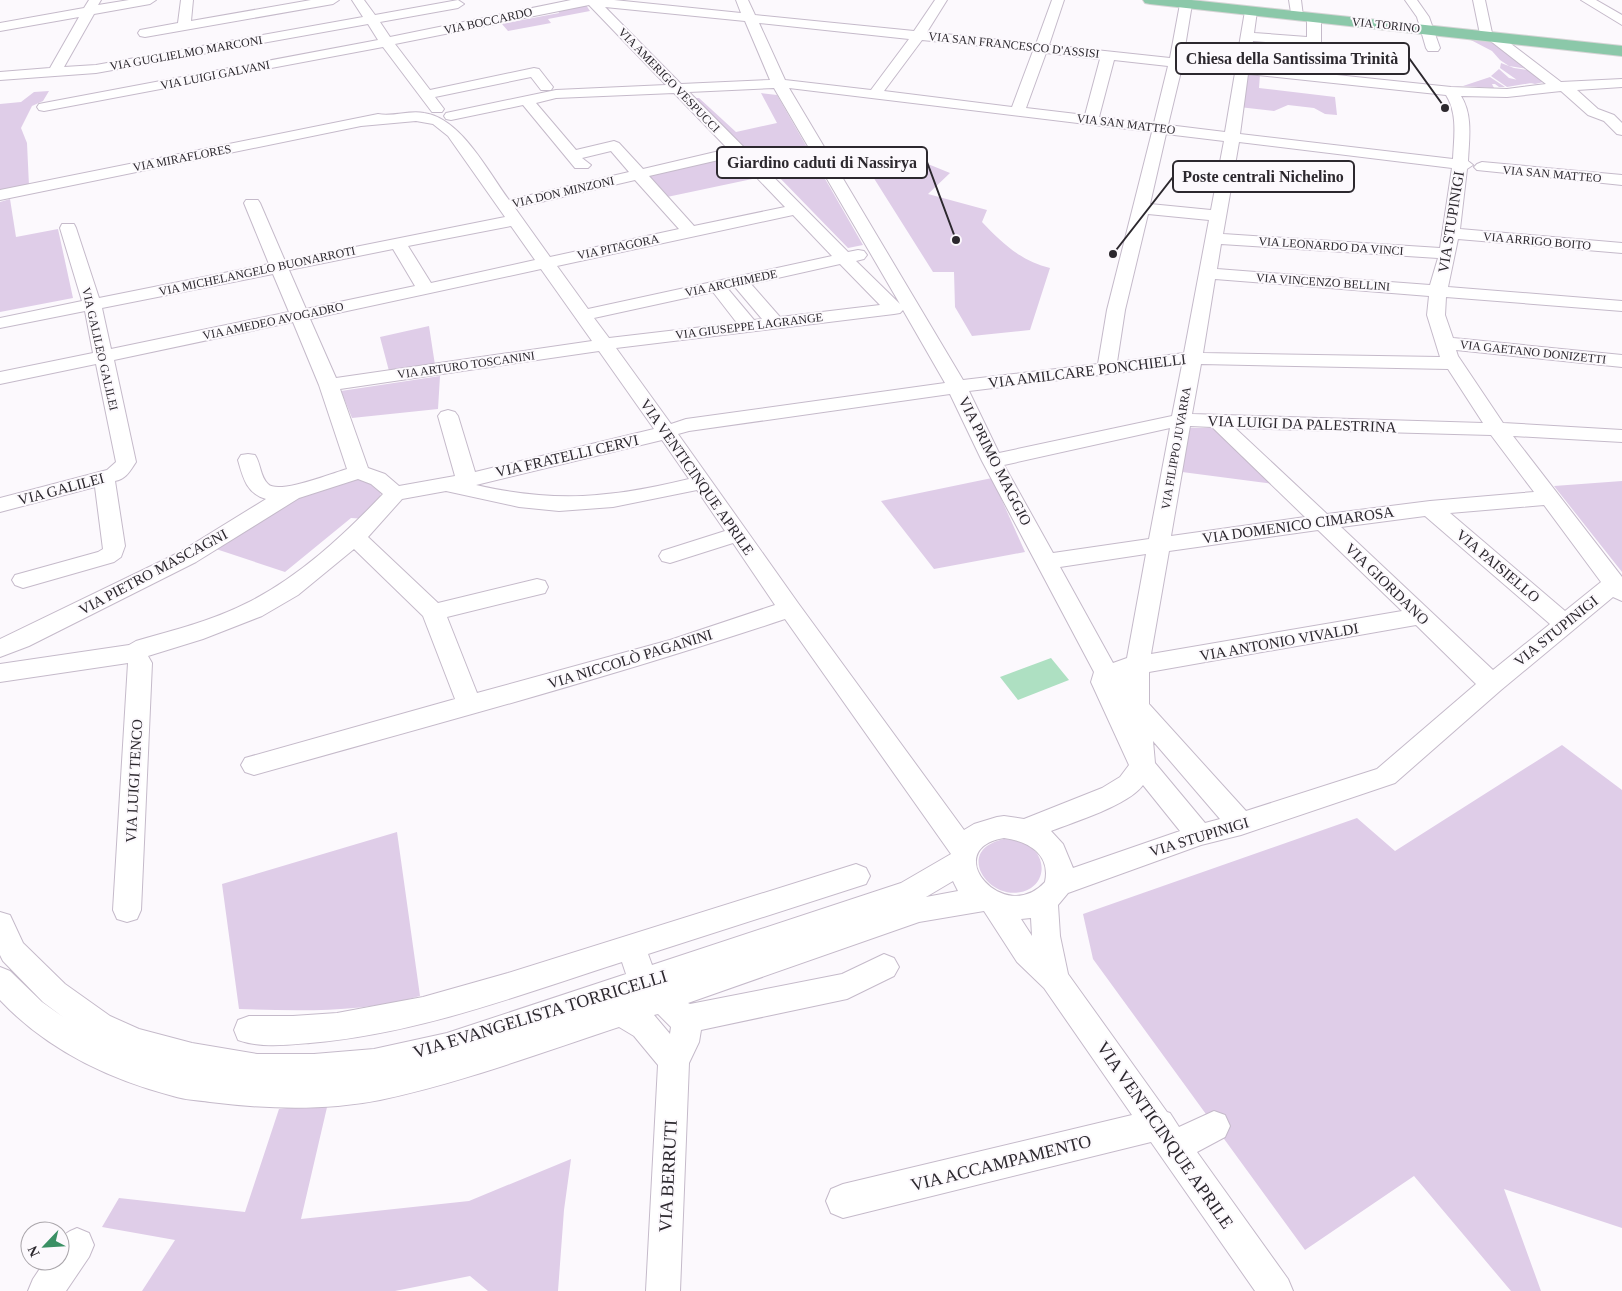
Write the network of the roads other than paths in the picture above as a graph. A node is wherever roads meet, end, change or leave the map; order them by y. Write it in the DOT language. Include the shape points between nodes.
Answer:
graph roads {
  1 [pos="150,0"];
  2 [pos="187,0"];
  3 [pos="333,0"];
  4 [pos="358,0"];
  5 [pos="742,0"];
  6 [pos="941,0"];
  7 [pos="1058,0"];
  8 [pos="1150,0"];
  9 [pos="1295,0"];
  10 [pos="1411,0"];
  11 [pos="1479,0"];
  12 [pos="1587,0"];
  13 [pos="586,1"];
  14 [pos="458,4"];
  15 [pos="1186,4"];
  16 [pos="93,5"];
  17 [pos="1622,6"];
  18 [pos="1602,10"];
  19 [pos="1251,11"];
  20 [pos="14,12"];
  21 [pos="1297,16"];
  22 [pos="752,18"];
  23 [pos="1314,18"];
  24 [pos="372,19"];
  25 [pos="1622,21"];
  26 [pos="4,26"];
  27 [pos="184,26"];
  28 [pos="1428,30"];
  29 [pos="145,33"];
  30 [pos="918,36"];
  31 [pos="1247,36"];
  32 [pos="1489,36"];
  33 [pos="0,40"];
  34 [pos="387,42"];
  35 [pos="1039,48"];
  36 [pos="1433,48"];
  37 [pos="1622,51"];
  38 [pos="1108,55"];
  39 [pos="1176,62"];
  40 [pos="1242,69"];
  41 [pos="54,73"];
  42 [pos="0,76"];
  43 [pos="1622,83"];
  44 [pos="779,84"];
  45 [pos="1561,87"];
  46 [pos="677,88"];
  47 [pos="1451,91"];
  48 [pos="874,94"];
  49 [pos="425,95"];
  50 [pos="537,95"];
  51 [pos="44,107"];
  52 [pos="1018,111"];
  53 [pos="414,112"];
  54 [pos="446,120"];
  55 [pos="1091,120"];
  56 [pos="1160,128"];
  57 [pos="1622,131"];
  58 [pos="1232,137"];
  59 [pos="738,151"];
  60 [pos="580,158"];
  61 [pos="1462,165"];
  62 [pos="1482,167"];
  63 [pos="640,174"];
  64 [pos="621,179"];
  65 [pos="1622,180"];
  66 [pos="0,195"];
  67 [pos="252,203"];
  68 [pos="1141,208"];
  69 [pos="797,210"];
  70 [pos="510,213"];
  71 [pos="1217,216"];
  72 [pos="68,228"];
  73 [pos="690,232"];
  74 [pos="1451,233"];
  75 [pos="1214,238"];
  76 [pos="398,243"];
  77 [pos="1622,248"];
  78 [pos="877,251"];
  79 [pos="1448,254"];
  80 [pos="845,258"];
  81 [pos="546,263"];
  82 [pos="278,267"];
  83 [pos="1207,273"];
  84 [pos="739,281"];
  85 [pos="716,286"];
  86 [pos="426,289"];
  87 [pos="1438,290"];
  88 [pos="92,305"];
  89 [pos="1622,306"];
  90 [pos="894,309"];
  91 [pos="299,316"];
  92 [pos="584,316"];
  93 [pos="774,322"];
  94 [pos="0,323"];
  95 [pos="749,326"];
  96 [pos="1445,343"];
  97 [pos="604,344"];
  98 [pos="102,357"];
  99 [pos="1192,358"];
  100 [pos="1622,361"];
  101 [pos="1453,363"];
  102 [pos="1107,368"];
  103 [pos="0,378"];
  104 [pos="329,385"];
  105 [pos="957,387"];
  106 [pos="448,416"];
  107 [pos="1181,420"];
  108 [pos="1218,421"];
  109 [pos="1497,429"];
  110 [pos="665,431"];
  111 [pos="1622,436"];
  112 [pos="248,460"];
  113 [pos="992,462"];
  114 [pos="359,472"];
  115 [pos="113,474"];
  116 [pos="467,480"];
  117 [pos="702,482"];
  118 [pos="446,484"];
  119 [pos="292,493"];
  120 [pos="394,494"];
  121 [pos="1550,498"];
  122 [pos="0,505"];
  123 [pos="1430,508"];
  124 [pos="1322,522"];
  125 [pos="738,534"];
  126 [pos="355,537"];
  127 [pos="1159,544"];
  128 [pos="670,556"];
  129 [pos="1047,561"];
  130 [pos="23,580"];
  131 [pos="1620,586"];
  132 [pos="537,588"];
  133 [pos="790,609"];
  134 [pos="433,612"];
  135 [pos="1421,616"];
  136 [pos="1566,625"];
  137 [pos="0,648"];
  138 [pos="134,653"];
  139 [pos="1138,667"];
  140 [pos="4,668"];
  141 [pos="1105,670"];
  142 [pos="1492,684"];
  143 [pos="470,706"];
  144 [pos="1137,707"];
  145 [pos="254,765"];
  146 [pos="1142,766"];
  147 [pos="943,820"];
  148 [pos="1241,824"];
  149 [pos="1026,830"];
  150 [pos="984,831"];
  151 [pos="1199,835"];
  152 [pos="963,857"];
  153 [pos="856,876"];
  154 [pos="1051,893"];
  155 [pos="988,901"];
  156 [pos="127,910"];
  157 [pos="0,924"];
  158 [pos="631,946"];
  159 [pos="884,967"];
  160 [pos="1054,979"];
  161 [pos="0,980"];
  162 [pos="700,986"];
  163 [pos="653,990"];
  164 [pos="633,1020"];
  165 [pos="686,1020"];
  166 [pos="249,1030"];
  167 [pos="674,1061"];
  168 [pos="1214,1126"];
  169 [pos="1167,1136"];
  170 [pos="843,1201"];
  171 [pos="77,1245"];
  172 [pos="44,1291"];
  173 [pos="663,1291"];
  174 [pos="1276,1291"];
  1 -- 16 [label="street"];
  2 -- 27 [label="street"];
  3 -- 27 [label="street"];
  4 -- 24 [label="street, VIA VENTICINQUE APRILE"];
  5 -- 22 [label="street, VIA PRIMO MAGGIO"];
  6 -- 30 [label="street"];
  7 -- 35 [label="street"];
  8 -- 15 [label="main road, VIA TORINO"];
  9 -- 21 [label="street"];
  10 -- 28 [label="street"];
  11 -- 32 [label="street"];
  12 -- 18 [label="street"];
  13 -- 22 [label="street, VIA SAN FRANCESCO D'ASSISI"];
  13 -- 34 [label="street, VIA BOCCARDO"];
  13 -- 46 [label="street, VIA AMERIGO VESPUCCI"];
  14 -- 24 [label="street"];
  15 -- 19 [label="main road, VIA TORINO"];
  15 -- 39 [label="street"];
  16 -- 26 [label="street"];
  16 -- 41 [label="street"];
  17 -- 18 [label="street"];
  18 -- 25 [label="street"];
  19 -- 21 [label="main road, VIA TORINO"];
  19 -- 31 [label="street, VIA FILIPPO JUVARRA"];
  20 -- 26 [label="street"];
  21 -- 23 [label="main road, VIA TORINO"];
  22 -- 30 [label="street, VIA SAN FRANCESCO D'ASSISI"];
  22 -- 44 [label="street, VIA PRIMO MAGGIO"];
  23 -- 28 [label="main road, VIA TORINO"];
  23 -- 31 [label="street" via="1314,42"];
  24 -- 34 [label="street, VIA VENTICINQUE APRILE"];
  24 -- 41 [label="street, VIA GUGLIELMO MARCONI" via="96,69"];
  26 -- 33 [label="street"];
  27 -- 29 [label="street"];
  28 -- 32 [label="main road, VIA TORINO"];
  28 -- 36 [label="street"];
  30 -- 35 [label="street, VIA SAN FRANCESCO D'ASSISI"];
  30 -- 48 [label="street"];
  31 -- 40 [label="street, VIA FILIPPO JUVARRA"];
  32 -- 37 [label="main road, VIA TORINO"];
  32 -- 45 [label="street"];
  34 -- 49 [label="street, VIA VENTICINQUE APRILE"];
  34 -- 51 [label="street, VIA LUIGI GALVANI"];
  35 -- 38 [label="street, VIA SAN FRANCESCO D'ASSISI"];
  35 -- 52 [label="street"];
  38 -- 39 [label="street, VIA SAN FRANCESCO D'ASSISI"];
  38 -- 55 [label="street"];
  39 -- 40 [label="street, VIA SAN FRANCESCO D'ASSISI"];
  39 -- 56 [label="street"];
  40 -- 47 [label="street, VIA SAN FRANCESCO D'ASSISI"];
  40 -- 58 [label="street, VIA FILIPPO JUVARRA"];
  41 -- 42 [label="street, VIA GUGLIELMO MARCONI"];
  43 -- 45 [label="street, VIA SAN FRANCESCO D'ASSISI"];
  44 -- 46 [label="street, VIA SAN MATTEO"];
  44 -- 48 [label="street, VIA SAN MATTEO"];
  44 -- 78 [label="street, VIA PRIMO MAGGIO"];
  45 -- 47 [label="street, VIA SAN FRANCESCO D'ASSISI" via="1507,93"];
  45 -- 57 [label="street" via="1593,112 1609,118"];
  46 -- 50 [label="street, VIA SAN MATTEO"];
  46 -- 59 [label="street, VIA AMERIGO VESPUCCI"];
  47 -- 61 [label="street, VIA STUPINIGI" via="1460,106"];
  48 -- 52 [label="street, VIA SAN MATTEO"];
  49 -- 50 [label="street" via="534,72"];
  49 -- 53 [label="street"];
  49 -- 54 [label="street, VIA VENTICINQUE APRILE"];
  50 -- 54 [label="street, VIA SAN MATTEO"];
  50 -- 60 [label="street"];
  52 -- 55 [label="street, VIA SAN MATTEO"];
  53 -- 54 [label="street"];
  53 -- 66 [label="street, VIA MIRAFLORES"];
  54 -- 70 [label="street, VIA VENTICINQUE APRILE"];
  55 -- 56 [label="street, VIA SAN MATTEO"];
  56 -- 58 [label="street, VIA SAN MATTEO"];
  56 -- 68 [label="street"];
  58 -- 61 [label="street, VIA SAN MATTEO"];
  58 -- 71 [label="street, VIA FILIPPO JUVARRA"];
  59 -- 63 [label="street, VIA DON MINZONI"];
  59 -- 69 [label="street, VIA AMERIGO VESPUCCI"];
  60 -- 63 [label="street, VIA DON MINZONI" via="614,146"];
  60 -- 64 [label="street, VIA DON MINZONI" via="605,160"];
  61 -- 74 [label="street, VIA STUPINIGI"];
  62 -- 65 [label="street, VIA SAN MATTEO"];
  63 -- 64 [label="street, VIA DON MINZONI"];
  63 -- 73 [label="street"];
  64 -- 70 [label="street, VIA DON MINZONI"];
  67 -- 82 [label="street"];
  68 -- 71 [label="street"];
  68 -- 102 [label="street" via="1116,310"];
  69 -- 73 [label="street, VIA PITAGORA"];
  69 -- 80 [label="street, VIA AMERIGO VESPUCCI"];
  70 -- 76 [label="street, VIA MICHELANGELO BUONARROTI"];
  70 -- 81 [label="street, VIA VENTICINQUE APRILE"];
  71 -- 75 [label="street, VIA FILIPPO JUVARRA"];
  72 -- 88 [label="street, VIA GALILEO GALILEI"];
  73 -- 81 [label="street, VIA PITAGORA"];
  74 -- 77 [label="street, VIA ARRIGO BOITO"];
  74 -- 79 [label="street, VIA STUPINIGI"];
  75 -- 79 [label="street, VIA LEONARDO DA VINCI"];
  75 -- 83 [label="street, VIA FILIPPO JUVARRA"];
  76 -- 82 [label="street, VIA MICHELANGELO BUONARROTI"];
  76 -- 86 [label="street"];
  78 -- 80 [label="street, VIA ARCHIMEDE"];
  78 -- 105 [label="street, VIA PRIMO MAGGIO"];
  79 -- 87 [label="street, VIA STUPINIGI"];
  80 -- 84 [label="street, VIA ARCHIMEDE"];
  80 -- 90 [label="street, VIA AMERIGO VESPUCCI"];
  81 -- 86 [label="street, VIA AMEDEO AVOGADRO"];
  81 -- 92 [label="street, VIA VENTICINQUE APRILE"];
  82 -- 88 [label="street, VIA MICHELANGELO BUONARROTI"];
  82 -- 91 [label="street"];
  83 -- 87 [label="street, VIA VINCENZO BELLINI"];
  83 -- 99 [label="street, VIA FILIPPO JUVARRA"];
  84 -- 85 [label="street, VIA ARCHIMEDE"];
  84 -- 93 [label="street"];
  85 -- 92 [label="street, VIA ARCHIMEDE"];
  85 -- 95 [label="street"];
  86 -- 91 [label="street, VIA AMEDEO AVOGADRO"];
  87 -- 89 [label="street, VIA VINCENZO BELLINI"];
  87 -- 96 [label="street, VIA STUPINIGI" via="1436,315"];
  88 -- 94 [label="street, VIA MICHELANGELO BUONARROTI"];
  88 -- 98 [label="street, VIA GALILEO GALILEI"];
  90 -- 93 [label="street, VIA GIUSEPPE LAGRANGE"];
  91 -- 98 [label="street, VIA AMEDEO AVOGADRO"];
  91 -- 104 [label="street"];
  92 -- 97 [label="street, VIA VENTICINQUE APRILE"];
  93 -- 95 [label="street, VIA GIUSEPPE LAGRANGE"];
  95 -- 97 [label="street, VIA GIUSEPPE LAGRANGE"];
  96 -- 100 [label="street, VIA GAETANO DONIZETTI"];
  96 -- 101 [label="street, VIA STUPINIGI"];
  97 -- 104 [label="street, VIA ARTURO TOSCANINI"];
  97 -- 110 [label="street, VIA VENTICINQUE APRILE"];
  98 -- 103 [label="street, VIA AMEDEO AVOGADRO"];
  98 -- 115 [label="street, VIA GALILEO GALILEI" via="126,462"];
  99 -- 101 [label="street, VIA AMILCARE PONCHIELLI"];
  99 -- 102 [label="street, VIA AMILCARE PONCHIELLI"];
  99 -- 107 [label="street, VIA FILIPPO JUVARRA"];
  101 -- 109 [label="street, VIA STUPINIGI"];
  102 -- 105 [label="street, VIA AMILCARE PONCHIELLI"];
  104 -- 114 [label="street"];
  105 -- 110 [label="street, VIA AMILCARE PONCHIELLI" via="686,425"];
  105 -- 113 [label="street, VIA PRIMO MAGGIO"];
  106 -- 116 [label="street"];
  107 -- 108 [label="street, VIA LUIGI DA PALESTRINA"];
  107 -- 113 [label="street, VIA LUIGI DA PALESTRINA"];
  107 -- 127 [label="street, VIA FILIPPO JUVARRA"];
  108 -- 109 [label="street, VIA LUIGI DA PALESTRINA"];
  108 -- 124 [label="street, VIA GIORDANO"];
  109 -- 111 [label="street, VIA LUIGI DA PALESTRINA"];
  109 -- 121 [label="street, VIA STUPINIGI"];
  110 -- 116 [label="street, VIA FRATELLI CERVI" via="652,437"];
  110 -- 117 [label="street, VIA VENTICINQUE APRILE"];
  112 -- 119 [label="street" via="255,485 262,491 276,495"];
  113 -- 129 [label="street, VIA PRIMO MAGGIO"];
  114 -- 119 [label="street, VIA PIETRO MASCAGNI"];
  114 -- 120 [label="street" via="378,479"];
  115 -- 122 [label="street, VIA GALILEI"];
  115 -- 130 [label="street, VIA GALILEO GALILEI" via="113,552 106,557"];
  116 -- 118 [label="street, VIA FRATELLI CERVI"];
  117 -- 118 [label="street" via="593,503 557,504"];
  117 -- 125 [label="street, VIA VENTICINQUE APRILE"];
  118 -- 120 [label="street, VIA FRATELLI CERVI"];
  119 -- 137 [label="street, VIA PIETRO MASCAGNI" via="188,557"];
  120 -- 126 [label="street"];
  121 -- 123 [label="street, VIA DOMENICO CIMAROSA"];
  121 -- 131 [label="street, VIA STUPINIGI"];
  123 -- 124 [label="street, VIA DOMENICO CIMAROSA"];
  123 -- 136 [label="street, VIA PAISIELLO"];
  124 -- 127 [label="street, VIA DOMENICO CIMAROSA"];
  124 -- 135 [label="street, VIA GIORDANO"];
  125 -- 128 [label="street"];
  125 -- 133 [label="street, VIA VENTICINQUE APRILE"];
  126 -- 134 [label="street"];
  126 -- 138 [label="street" via="290,589 254,610"];
  127 -- 129 [label="street, VIA DOMENICO CIMAROSA"];
  127 -- 139 [label="street, VIA FILIPPO JUVARRA"];
  129 -- 141 [label="street, VIA PRIMO MAGGIO"];
  131 -- 136 [label="street, VIA STUPINIGI"];
  132 -- 134 [label="street"];
  133 -- 143 [label="street, VIA NICCOLÒ PAGANINI" via="675,647"];
  133 -- 147 [label="street, VIA VENTICINQUE APRILE"];
  134 -- 143 [label="street"];
  135 -- 139 [label="street, VIA ANTONIO VIVALDI"];
  135 -- 142 [label="street, VIA GIORDANO"];
  136 -- 142 [label="street, VIA STUPINIGI"];
  138 -- 140 [label="street"];
  138 -- 156 [label="street, VIA LUIGI TENCO" via="140,663"];
  139 -- 141 [label="street, VIA ANTONIO VIVALDI"];
  139 -- 144 [label="street, VIA FILIPPO JUVARRA"];
  141 -- 144 [label="street"];
  141 -- 146 [label="street, VIA PRIMO MAGGIO" via="1103,682"];
  142 -- 148 [label="street, VIA STUPINIGI" via="1386,776"];
  143 -- 145 [label="street, VIA NICCOLÒ PAGANINI"];
  144 -- 146 [label="street, VIA FILIPPO JUVARRA"];
  144 -- 148 [label="street"];
  146 -- 149 [label="street" via="1129,784 1111,795"];
  146 -- 151 [label="street, VIA PRIMO MAGGIO"];
  147 -- 150 [label="street"];
  147 -- 152 [label="street, VIA VENTICINQUE APRILE"];
  148 -- 151 [label="street, VIA STUPINIGI"];
  149 -- 150 [label="street" via="1004,826"];
  149 -- 154 [label="street" via="1048,843 1060,863"];
  150 -- 152 [label="street" via="972,839"];
  151 -- 154 [label="street, VIA STUPINIGI"];
  152 -- 155 [label="street" via="967,882"];
  152 -- 163 [label="street, VIA EVANGELISTA TORRICELLI" via="910,892"];
  153 -- 158 [label="street"];
  154 -- 155 [label="street" via="1022,908"];
  154 -- 160 [label="street, VIA VENTICINQUE APRILE" via="1046,936"];
  155 -- 160 [label="street, VIA VENTICINQUE APRILE" via="1027,953"];
  155 -- 162 [label="street, VIA EVANGELISTA TORRICELLI" via="919,910"];
  157 -- 163 [label="street, VIA EVANGELISTA TORRICELLI" via="13,952 54,993 99,1026 136,1042 192,1057 258,1069 314,1069 374,1063 447,1047"];
  158 -- 163 [label="street"];
  158 -- 166 [label="street" via="490,992 394,1018 323,1029"];
  159 -- 165 [label="street" via="847,986"];
  160 -- 169 [label="street, VIA VENTICINQUE APRILE"];
  161 -- 164 [label="street, VIA EVANGELISTA TORRICELLI" via="31,1012 80,1046 174,1082 248,1092 320,1092 380,1085"];
  162 -- 163 [label="street, VIA EVANGELISTA TORRICELLI"];
  162 -- 165 [label="street, VIA BERRUTI"];
  163 -- 164 [label="street, VIA EVANGELISTA TORRICELLI"];
  163 -- 165 [label="street"];
  164 -- 165 [label="street" via="664,1026"];
  164 -- 167 [label="street"];
  165 -- 167 [label="street, VIA BERRUTI" via="684,1042"];
  167 -- 173 [label="street, VIA BERRUTI"];
  168 -- 169 [label="street, VIA ACCAMPAMENTO"];
  169 -- 170 [label="street, VIA ACCAMPAMENTO"];
  169 -- 174 [label="street, VIA VENTICINQUE APRILE"];
  171 -- 172 [label="street"];
}
